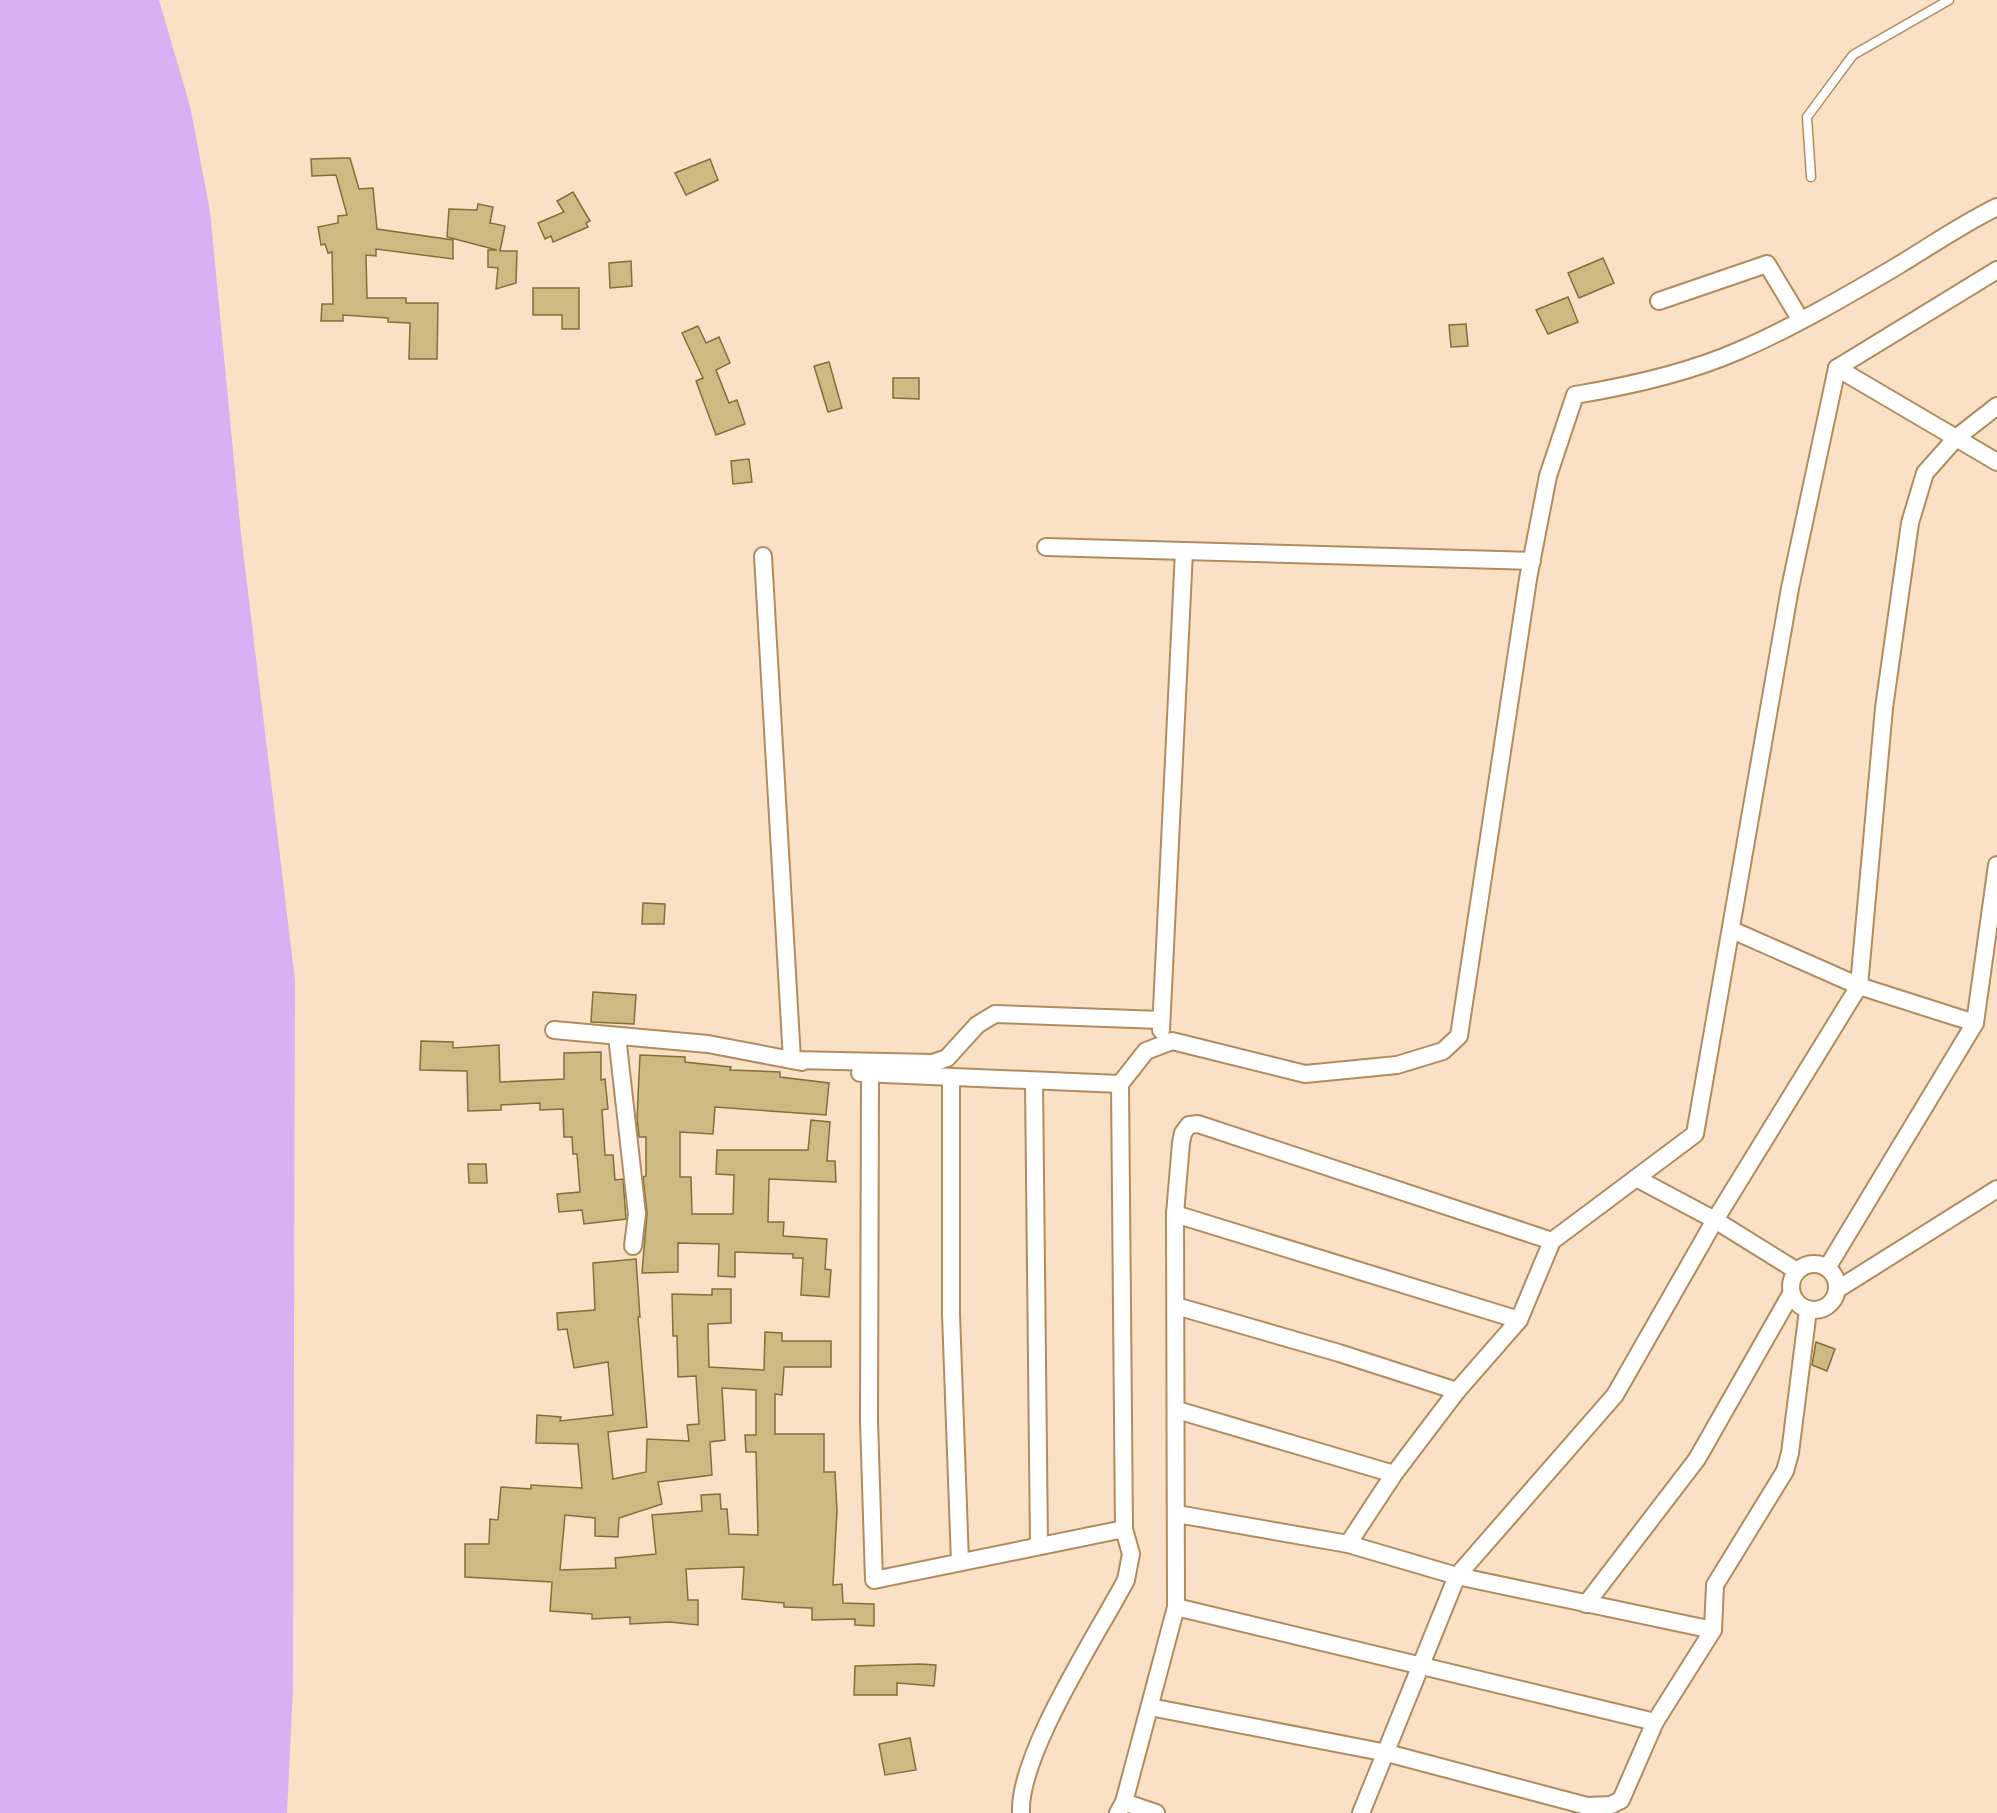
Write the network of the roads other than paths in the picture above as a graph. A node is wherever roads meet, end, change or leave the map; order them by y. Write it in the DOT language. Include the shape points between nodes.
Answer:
graph roads {
  1 [pos="1949,0"];
  2 [pos="1811,177"];
  3 [pos="1997,207"];
  4 [pos="1997,270"];
  5 [pos="1659,301"];
  6 [pos="1800,319"];
  7 [pos="1837,368"];
  8 [pos="1997,406"];
  9 [pos="1956,438"];
  10 [pos="1997,462"];
  11 [pos="1046,547"];
  12 [pos="1184,551"];
  13 [pos="763,556"];
  14 [pos="1532,561"];
  15 [pos="1997,865"];
  16 [pos="1732,930"];
  17 [pos="1859,986"];
  18 [pos="1161,1020"];
  19 [pos="1975,1023"];
  20 [pos="554,1030"];
  21 [pos="617,1036"];
  22 [pos="1160,1046"];
  23 [pos="792,1060"];
  24 [pos="870,1075"];
  25 [pos="951,1079"];
  26 [pos="1034,1082"];
  27 [pos="1120,1084"];
  28 [pos="1636,1178"];
  29 [pos="1997,1189"];
  30 [pos="1175,1214"];
  31 [pos="1715,1220"];
  32 [pos="1552,1240"];
  33 [pos="633,1246"];
  34 [pos="1827,1268"];
  35 [pos="1797,1271"];
  36 [pos="1838,1289"];
  37 [pos="1791,1294"];
  38 [pos="1176,1306"];
  39 [pos="1808,1310"];
  40 [pos="1519,1320"];
  41 [pos="1457,1391"];
  42 [pos="1177,1410"];
  43 [pos="1394,1474"];
  44 [pos="1178,1514"];
  45 [pos="1124,1529"];
  46 [pos="1348,1544"];
  47 [pos="1039,1546"];
  48 [pos="960,1562"];
  49 [pos="1457,1576"];
  50 [pos="1586,1604"];
  51 [pos="1176,1607"];
  52 [pos="1713,1630"];
  53 [pos="1419,1667"];
  54 [pos="1150,1707"];
  55 [pos="1655,1722"];
  56 [pos="1387,1753"];
  57 [pos="1121,1808"];
  58 [pos="1021,1813"];
  59 [pos="1156,1813"];
  60 [pos="1361,1813"];
  1 -- 2 [label="lane" via="1853,55 1807,117"];
  3 -- 6 [label="street"];
  4 -- 7 [label="street"];
  5 -- 6 [label="street" via="1767,264"];
  6 -- 14 [label="street" via="1715,359 1575,395 1548,476"];
  7 -- 9 [label="street"];
  7 -- 16 [label="street" via="1792,577"];
  8 -- 9 [label="street"];
  9 -- 10 [label="street"];
  9 -- 17 [label="street" via="1925,474 1910,523 1884,708"];
  11 -- 12 [label="street"];
  12 -- 14 [label="street"];
  12 -- 18 [label="street"];
  13 -- 23 [label="street"];
  14 -- 22 [label="street" via="1459,1036 1443,1051 1396,1065 1305,1074 1172,1041"];
  15 -- 19 [label="street"];
  16 -- 17 [label="street"];
  16 -- 28 [label="street" via="1695,1134"];
  17 -- 19 [label="street"];
  17 -- 31 [label="street"];
  18 -- 22 [label="street"];
  18 -- 23 [label="street" via="996,1014 977,1025 947,1059 933,1063"];
  19 -- 34 [label="street"];
  20 -- 21 [label="street"];
  21 -- 23 [label="street" via="708,1044"];
  21 -- 33 [label="street" via="637,1214"];
  22 -- 27 [label="street" via="1146,1051"];
  23 -- 24 [label="street"];
  24 -- 25 [label="street"];
  24 -- 48 [label="street" via="869,1421 874,1580"];
  25 -- 26 [label="street"];
  25 -- 48 [label="street" via="951,1314"];
  26 -- 27 [label="street"];
  26 -- 47 [label="street"];
  27 -- 45 [label="street"];
  28 -- 31 [label="street"];
  28 -- 32 [label="street"];
  29 -- 36 [label="street"];
  30 -- 32 [label="street" via="1183,1133 1189,1125 1198,1124"];
  30 -- 38 [label="street"];
  30 -- 40 [label="street"];
  31 -- 35 [label="street"];
  31 -- 49 [label="street" via="1615,1395"];
  32 -- 40 [label="street"];
  34 -- 35 [label="street" via="1811,1264"];
  34 -- 36 [label="street"];
  35 -- 37 [label="street" via="1792,1278"];
  36 -- 39 [label="street" via="1825,1309"];
  37 -- 39 [label="street"];
  37 -- 50 [label="street" via="1696,1458"];
  38 -- 41 [label="street"];
  38 -- 42 [label="street"];
  39 -- 52 [label="street" via="1785,1471 1715,1585"];
  40 -- 41 [label="street"];
  41 -- 43 [label="street"];
  42 -- 43 [label="street"];
  42 -- 44 [label="street"];
  43 -- 46 [label="street"];
  44 -- 46 [label="street"];
  44 -- 51 [label="street"];
  45 -- 47 [label="street"];
  45 -- 58 [label="street" via="1131,1554 1126,1580 1045,1729 1020,1797"];
  46 -- 49 [label="street"];
  47 -- 48 [label="street"];
  49 -- 50 [label="street"];
  49 -- 53 [label="street"];
  50 -- 52 [label="street"];
  51 -- 53 [label="street"];
  51 -- 54 [label="street"];
  52 -- 55 [label="street"];
  53 -- 55 [label="street"];
  53 -- 56 [label="street"];
  54 -- 56 [label="street"];
  54 -- 57 [label="street"];
  55 -- 56 [label="street" via="1621,1800 1611,1805 1587,1806"];
  56 -- 60 [label="street"];
  57 -- 59 [label="street"];
}
